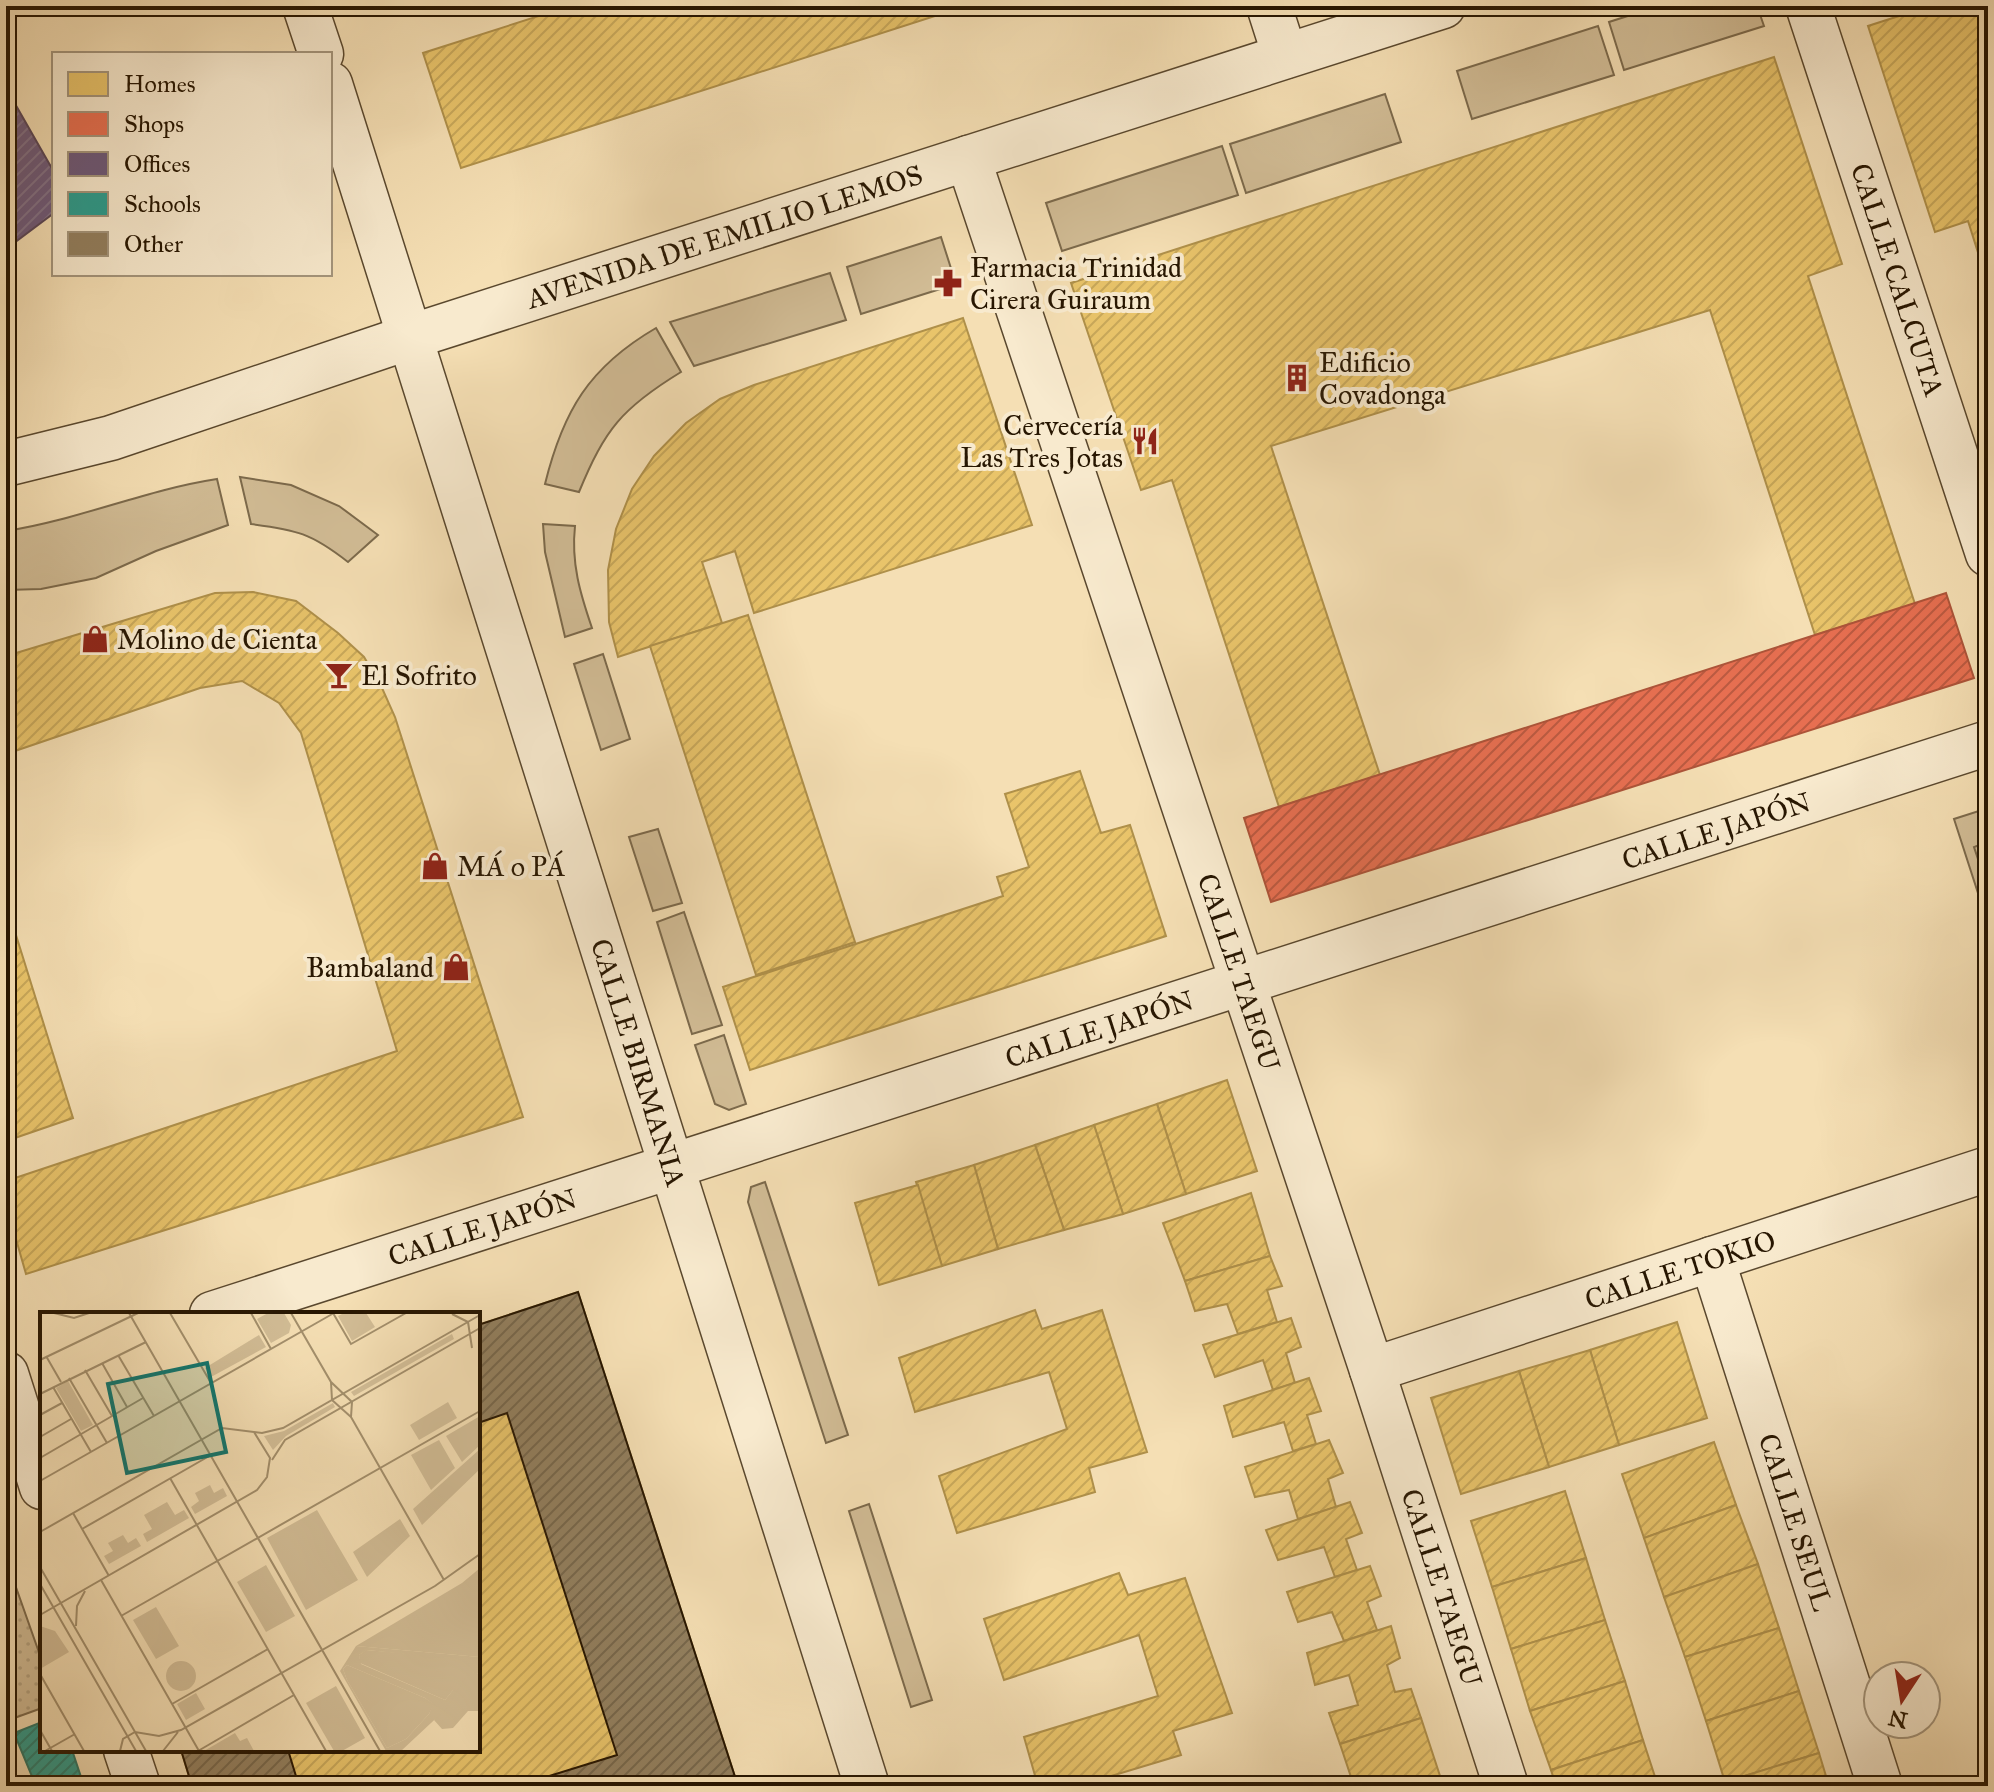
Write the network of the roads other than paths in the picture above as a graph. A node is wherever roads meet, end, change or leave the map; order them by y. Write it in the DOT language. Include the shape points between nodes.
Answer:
graph roads {
  1 [pos="305,6"];
  2 [pos="1269,6"];
  3 [pos="1443,6"];
  4 [pos="1808,6"];
  5 [pos="320,52"];
  6 [pos="1285,56"];
  7 [pos="332,90"];
  8 [pos="968,158"];
  9 [pos="410,337"];
  10 [pos="6,464"];
  11 [pos="1988,554"];
  12 [pos="1988,743"];
  13 [pos="1243,982"];
  14 [pos="671,1167"];
  15 [pos="1988,1169"];
  16 [pos="1712,1259"];
  17 [pos="218,1312"];
  18 [pos="1372,1370"];
  19 [pos="15,1376"];
  20 [pos="40,1479"];
  21 [pos="127,1752"];
  22 [pos="138,1786"];
  23 [pos="867,1786"];
  24 [pos="1506,1786"];
  25 [pos="1880,1786"];
  1 -- 5 [label="street"];
  2 -- 6 [label="street"];
  3 -- 6 [label="street, AVENIDA DE EMILIO LEMOS"];
  4 -- 11 [label="street, CALLE CALCUTA"];
  6 -- 8 [label="street, AVENIDA DE EMILIO LEMOS"];
  7 -- 9 [label="street, CALLE BIRMANIA"];
  8 -- 9 [label="street, AVENIDA DE EMILIO LEMOS"];
  8 -- 13 [label="street, CALLE TAEGU"];
  9 -- 10 [label="street, AVENIDA DE EMILIO LEMOS" via="111,438"];
  9 -- 14 [label="street, CALLE BIRMANIA"];
  12 -- 13 [label="street, CALLE JAPÓN"];
  13 -- 14 [label="street, CALLE JAPÓN"];
  13 -- 18 [label="street, CALLE TAEGU"];
  14 -- 17 [label="street, CALLE JAPÓN"];
  14 -- 23 [label="street, CALLE BIRMANIA"];
  15 -- 16 [label="street, CALLE TOKIO"];
  16 -- 18 [label="street, CALLE TOKIO"];
  16 -- 25 [label="street, CALLE SEUL"];
  18 -- 24 [label="street, CALLE TAEGU"];
  19 -- 20 [label="street"];
  21 -- 22 [label="street"];
}
